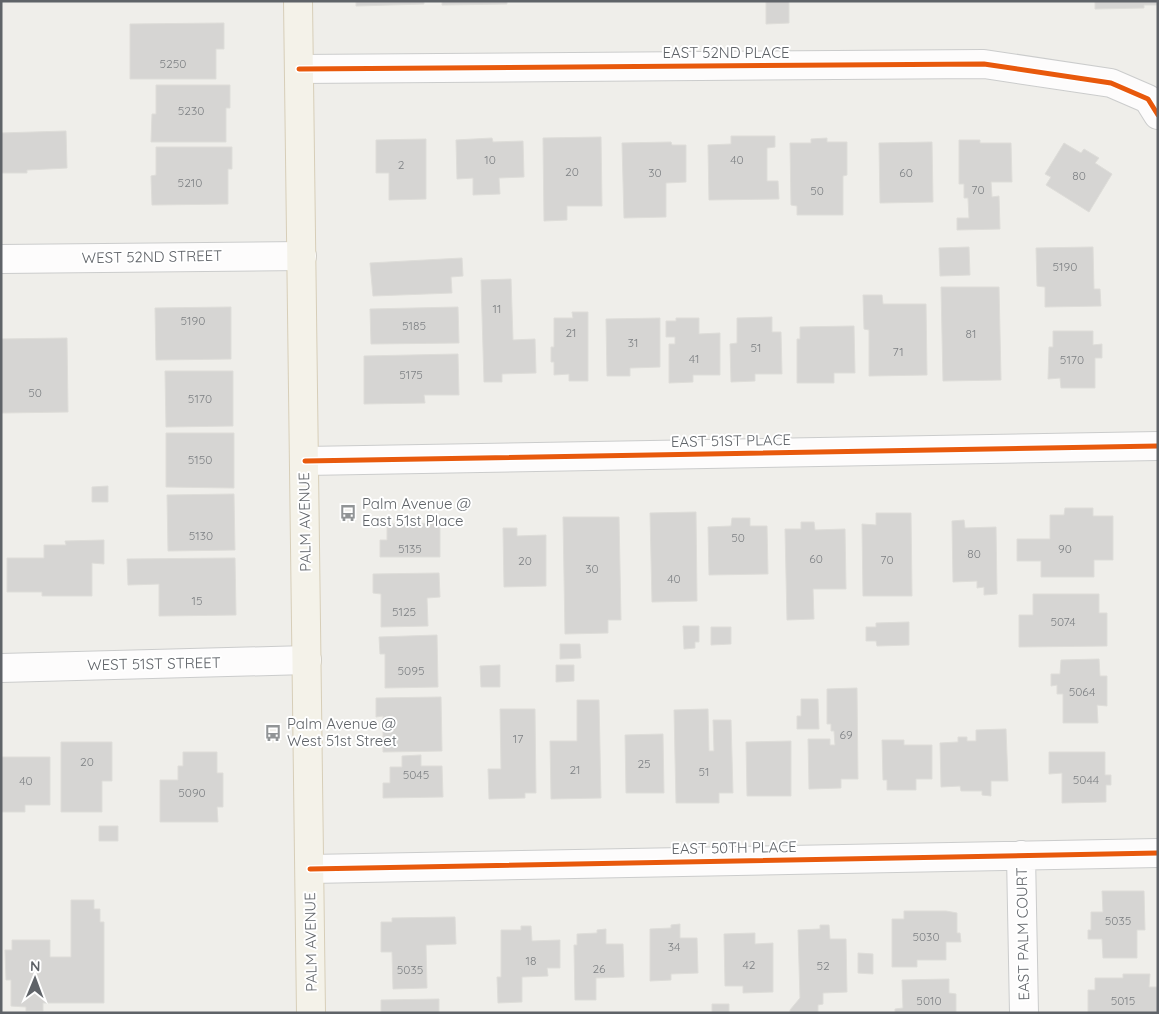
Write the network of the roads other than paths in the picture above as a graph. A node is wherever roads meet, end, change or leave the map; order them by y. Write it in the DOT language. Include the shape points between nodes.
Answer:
graph roads {
  1 [pos="298,1"];
  2 [pos="299,69"];
  3 [pos="1153,107"];
  4 [pos="302,256"];
  5 [pos="1,259"];
  6 [pos="1158,446"];
  7 [pos="305,461"];
  8 [pos="307,660"];
  9 [pos="1,668"];
  10 [pos="1158,853"];
  11 [pos="1021,855"];
  12 [pos="310,869"];
  13 [pos="311,1013"];
  14 [pos="1024,1013"];
  1 -- 2 [label="main road, PALM AVENUE"];
  2 -- 3 [label="street, EAST 52ND PLACE" via="984,64 1111,83"];
  2 -- 4 [label="main road, PALM AVENUE"];
  4 -- 5 [label="street, WEST 52ND STREET"];
  4 -- 7 [label="main road, PALM AVENUE"];
  6 -- 7 [label="street, EAST 51ST PLACE"];
  7 -- 8 [label="main road, PALM AVENUE"];
  8 -- 9 [label="street, WEST 51ST STREET"];
  8 -- 12 [label="main road, PALM AVENUE"];
  10 -- 11 [label="street, EAST 50TH PLACE"];
  11 -- 12 [label="street, EAST 50TH PLACE"];
  11 -- 14 [label="street, EAST PALM COURT"];
  12 -- 13 [label="main road, PALM AVENUE"];
}
